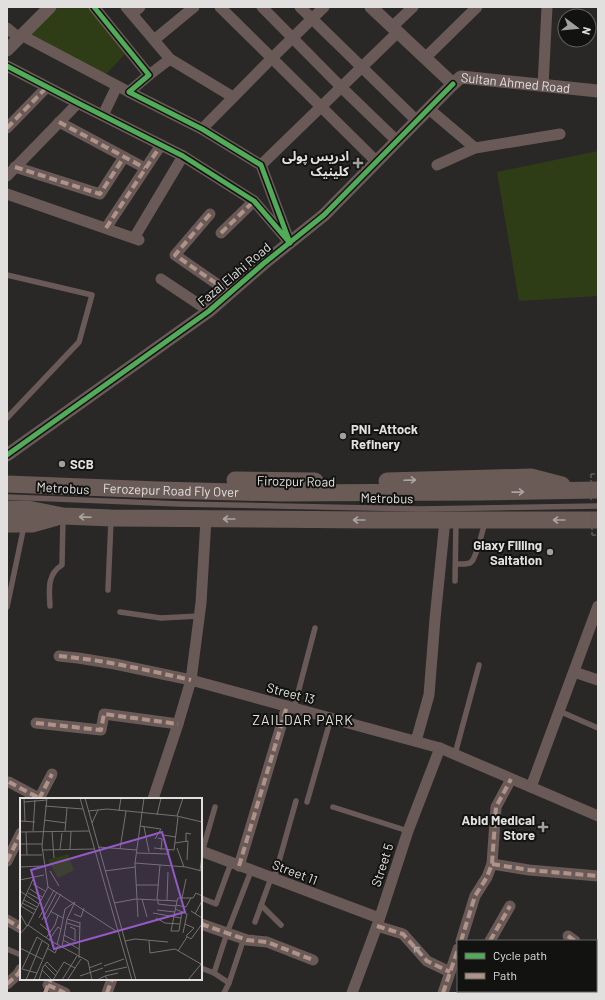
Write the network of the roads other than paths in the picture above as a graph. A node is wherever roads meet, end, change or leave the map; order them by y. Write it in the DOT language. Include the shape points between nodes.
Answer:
graph roads {
  1 [pos="50,7"];
  2 [pos="94,7"];
  3 [pos="194,7"];
  4 [pos="220,7"];
  5 [pos="262,7"];
  6 [pos="300,7"];
  7 [pos="324,7"];
  8 [pos="371,7"];
  9 [pos="413,7"];
  10 [pos="477,7"];
  11 [pos="544,8"];
  12 [pos="132,9"];
  13 [pos="312,19"];
  14 [pos="7,28"];
  15 [pos="395,29"];
  16 [pos="20,36"];
  17 [pos="293,38"];
  18 [pos="154,40"];
  19 [pos="7,50"];
  20 [pos="272,58"];
  21 [pos="426,58"];
  22 [pos="170,59"];
  23 [pos="7,66"];
  24 [pos="361,67"];
  25 [pos="149,75"];
  26 [pos="453,84"];
  27 [pos="117,86"];
  28 [pos="543,86"];
  29 [pos="47,87"];
  30 [pos="341,87"];
  31 [pos="598,91"];
  32 [pos="129,92"];
  33 [pos="233,98"];
  34 [pos="78,103"];
  35 [pos="321,106"];
  36 [pos="429,109"];
  37 [pos="103,115"];
  38 [pos="417,121"];
  39 [pos="59,122"];
  40 [pos="7,128"];
  41 [pos="202,129"];
  42 [pos="560,134"];
  43 [pos="397,141"];
  44 [pos="161,145"];
  45 [pos="475,148"];
  46 [pos="183,156"];
  47 [pos="124,157"];
  48 [pos="377,162"];
  49 [pos="261,165"];
  50 [pos="437,165"];
  51 [pos="15,167"];
  52 [pos="145,168"];
  53 [pos="7,176"];
  54 [pos="7,194"];
  55 [pos="254,201"];
  56 [pos="210,214"];
  57 [pos="106,228"];
  58 [pos="220,232"];
  59 [pos="290,243"];
  60 [pos="7,275"];
  61 [pos="161,279"];
  62 [pos="230,293"];
  63 [pos="209,310"];
  64 [pos="7,418"];
  65 [pos="7,455"];
  66 [pos="7,477"];
  67 [pos="7,484"];
  68 [pos="591,490"];
  69 [pos="479,492"];
  70 [pos="7,497"];
  71 [pos="598,506"];
  72 [pos="7,509"];
  73 [pos="63,516"];
  74 [pos="26,517"];
  75 [pos="112,518"];
  76 [pos="206,519"];
  77 [pos="451,520"];
  78 [pos="485,520"];
  79 [pos="7,524"];
  80 [pos="595,527"];
  81 [pos="456,564"];
  82 [pos="455,581"];
  83 [pos="108,590"];
  84 [pos="50,606"];
  85 [pos="598,606"];
  86 [pos="7,607"];
  87 [pos="120,612"];
  88 [pos="199,616"];
  89 [pos="315,628"];
  90 [pos="59,656"];
  91 [pos="478,665"];
  92 [pos="574,672"];
  93 [pos="190,680"];
  94 [pos="598,680"];
  95 [pos="290,707"];
  96 [pos="559,711"];
  97 [pos="331,718"];
  98 [pos="36,723"];
  99 [pos="178,724"];
  100 [pos="598,728"];
  101 [pos="416,741"];
  102 [pos="440,748"];
  103 [pos="455,754"];
  104 [pos="52,774"];
  105 [pos="511,779"];
  106 [pos="9,782"];
  107 [pos="531,788"];
  108 [pos="37,798"];
  109 [pos="40,798"];
  110 [pos="153,798"];
  111 [pos="296,801"];
  112 [pos="307,802"];
  113 [pos="215,807"];
  114 [pos="333,807"];
  115 [pos="598,816"];
  116 [pos="408,831"];
  117 [pos="20,835"];
  118 [pos="202,848"];
  119 [pos="202,851"];
  120 [pos="7,861"];
  121 [pos="235,864"];
  122 [pos="492,864"];
  123 [pos="252,871"];
  124 [pos="598,876"];
  125 [pos="272,879"];
  126 [pos="202,898"];
  127 [pos="261,906"];
  128 [pos="510,906"];
  129 [pos="7,920"];
  130 [pos="255,922"];
  131 [pos="378,922"];
  132 [pos="202,924"];
  133 [pos="280,924"];
  134 [pos="20,926"];
  135 [pos="227,933"];
  136 [pos="244,938"];
  137 [pos="461,940"];
  138 [pos="491,940"];
  139 [pos="7,949"];
  140 [pos="457,952"];
  141 [pos="20,955"];
  142 [pos="313,960"];
  143 [pos="202,968"];
  144 [pos="20,971"];
  145 [pos="450,972"];
  146 [pos="214,973"];
  147 [pos="112,980"];
  148 [pos="9,981"];
  149 [pos="229,983"];
  150 [pos="48,986"];
  151 [pos="65,993"];
  152 [pos="107,993"];
  153 [pos="224,993"];
  154 [pos="352,993"];
  155 [pos="443,993"];
  1 -- 16 [label="street"];
  2 -- 25 [label="street"];
  3 -- 18 [label="street"];
  4 -- 20 [label="street"];
  5 -- 17 [label="street"];
  6 -- 13 [label="street"];
  7 -- 13 [label="street"];
  8 -- 15 [label="street, Sultan Ahmed Road"];
  9 -- 15 [label="street"];
  10 -- 21 [label="street"];
  11 -- 28 [label="street"];
  12 -- 18 [label="street"];
  13 -- 17 [label="street"];
  13 -- 24 [label="street"];
  14 -- 16 [label="street"];
  15 -- 21 [label="street, Sultan Ahmed Road"];
  15 -- 24 [label="street"];
  16 -- 19 [label="street"];
  16 -- 27 [label="street"];
  17 -- 20 [label="street"];
  17 -- 30 [label="street"];
  18 -- 22 [label="street"];
  20 -- 33 [label="street"];
  20 -- 35 [label="street"];
  21 -- 26 [label="street, Sultan Ahmed Road"];
  22 -- 25 [label="street"];
  22 -- 33 [label="street"];
  23 -- 29 [label="street"];
  24 -- 30 [label="street"];
  24 -- 38 [label="street"];
  25 -- 32 [label="street"];
  26 -- 28 [label="street, Sultan Ahmed Road" via="461,77"];
  26 -- 36 [label="street, Fazal Elahi Road"];
  27 -- 32 [label="street"];
  27 -- 37 [label="street"];
  28 -- 31 [label="street, Sultan Ahmed Road"];
  29 -- 34 [label="street"];
  29 -- 40 [label="street"];
  30 -- 35 [label="street"];
  30 -- 43 [label="street"];
  32 -- 41 [label="street"];
  33 -- 41 [label="street"];
  34 -- 37 [label="street"];
  34 -- 39 [label="street"];
  35 -- 48 [label="street"];
  35 -- 49 [label="street"];
  36 -- 38 [label="street, Fazal Elahi Road"];
  36 -- 45 [label="street"];
  37 -- 44 [label="street"];
  38 -- 43 [label="street, Fazal Elahi Road"];
  39 -- 47 [label="street"];
  39 -- 51 [label="street"];
  41 -- 49 [label="street"];
  42 -- 45 [label="street"];
  43 -- 48 [label="street, Fazal Elahi Road"];
  44 -- 46 [label="street"];
  44 -- 52 [label="street"];
  45 -- 50 [label="street"];
  46 -- 55 [label="street"];
  46 -- 57 [label="street" via="136,239"];
  47 -- 51 [label="street" via="100,194"];
  47 -- 52 [label="street"];
  48 -- 59 [label="street, Fazal Elahi Road" via="324,215"];
  49 -- 59 [label="street"];
  51 -- 53 [label="street"];
  52 -- 57 [label="street"];
  54 -- 57 [label="street"];
  55 -- 58 [label="street"];
  55 -- 59 [label="street"];
  56 -- 62 [label="street" via="175,255"];
  59 -- 62 [label="street, Fazal Elahi Road"];
  60 -- 64 [label="lane" via="92,295 79,342"];
  61 -- 63 [label="street"];
  62 -- 63 [label="street, Fazal Elahi Road"];
  63 -- 65 [label="street, Fazal Elahi Road"];
  66 -- 68 [label="main road, Firozpur Road, one-way" via="356,482 531,477"];
  67 -- 69 [label="main road, Ferozepur Road Fly Over" via="280,493"];
  69 -- 68 [label="main road, Firozpur Road, one-way"];
  70 -- 71 [label="lane, Metrobus, bridge" via="420,510"];
  72 -- 74 [label="main road"];
  73 -- 74 [label="main road"];
  75 -- 73 [label="main road, one-way"];
  73 -- 84 [label="lane" via="62,565 56,569 50,584"];
  74 -- 79 [label="main road"];
  74 -- 86 [label="lane"];
  75 -- 76 [label="main road"];
  75 -- 83 [label="lane"];
  77 -- 76 [label="main road, one-way"];
  76 -- 88 [label="street"];
  77 -- 78 [label="main road"];
  77 -- 81 [label="lane"];
  77 -- 101 [label="street" via="435,619 429,695"];
  80 -- 78 [label="main road, one-way"];
  78 -- 81 [label="lane" via="473,560 470,563"];
  81 -- 82 [label="lane"];
  85 -- 92 [label="street"];
  87 -- 88 [label="lane" via="161,618"];
  88 -- 93 [label="street"];
  89 -- 95 [label="lane"];
  90 -- 93 [label="street, Street 13" via="115,664"];
  91 -- 103 [label="lane"];
  92 -- 94 [label="street"];
  92 -- 96 [label="street"];
  93 -- 95 [label="street, Street 13"];
  93 -- 99 [label="street"];
  95 -- 97 [label="street, Street 13"];
  95 -- 121 [label="street"];
  96 -- 100 [label="lane"];
  96 -- 107 [label="street"];
  97 -- 101 [label="street, Street 13"];
  97 -- 112 [label="lane"];
  98 -- 99 [label="street" via="101,730 104,714"];
  99 -- 110 [label="street"];
  101 -- 102 [label="street, Street 13"];
  102 -- 103 [label="street, Street 13"];
  102 -- 116 [label="street, Street 5"];
  103 -- 105 [label="street, Street 13"];
  104 -- 109 [label="street"];
  105 -- 107 [label="street, Street 13"];
  105 -- 122 [label="street" via="496,807"];
  106 -- 108 [label="street"];
  107 -- 115 [label="street, Street 13"];
  111 -- 125 [label="lane"];
  113 -- 118 [label="lane"];
  114 -- 116 [label="lane"];
  116 -- 131 [label="street, Street 5"];
  117 -- 120 [label="street"];
  119 -- 121 [label="street, Street 11"];
  121 -- 123 [label="street, Street 11"];
  121 -- 126 [label="lane" via="216,904"];
  122 -- 124 [label="street"];
  122 -- 137 [label="street" via="475,896"];
  123 -- 125 [label="street, Street 11"];
  123 -- 135 [label="lane"];
  125 -- 127 [label="lane"];
  125 -- 131 [label="street, Street 11"];
  127 -- 130 [label="lane"];
  127 -- 133 [label="lane"];
  128 -- 138 [label="street"];
  129 -- 134 [label="street"];
  145 -- 131 [label="street, Street 11, one-way" via="427,961 403,934"];
  131 -- 154 [label="street, Street 5"];
  132 -- 135 [label="street"];
  135 -- 136 [label="street"];
  135 -- 146 [label="lane"];
  136 -- 142 [label="street" via="267,942"];
  136 -- 149 [label="lane"];
  139 -- 141 [label="lane"];
  140 -- 145 [label="street"];
  143 -- 146 [label="lane"];
  144 -- 148 [label="street"];
  145 -- 155 [label="street"];
  146 -- 149 [label="lane"];
  147 -- 152 [label="street"];
  149 -- 153 [label="lane"];
  150 -- 151 [label="street"];
}
